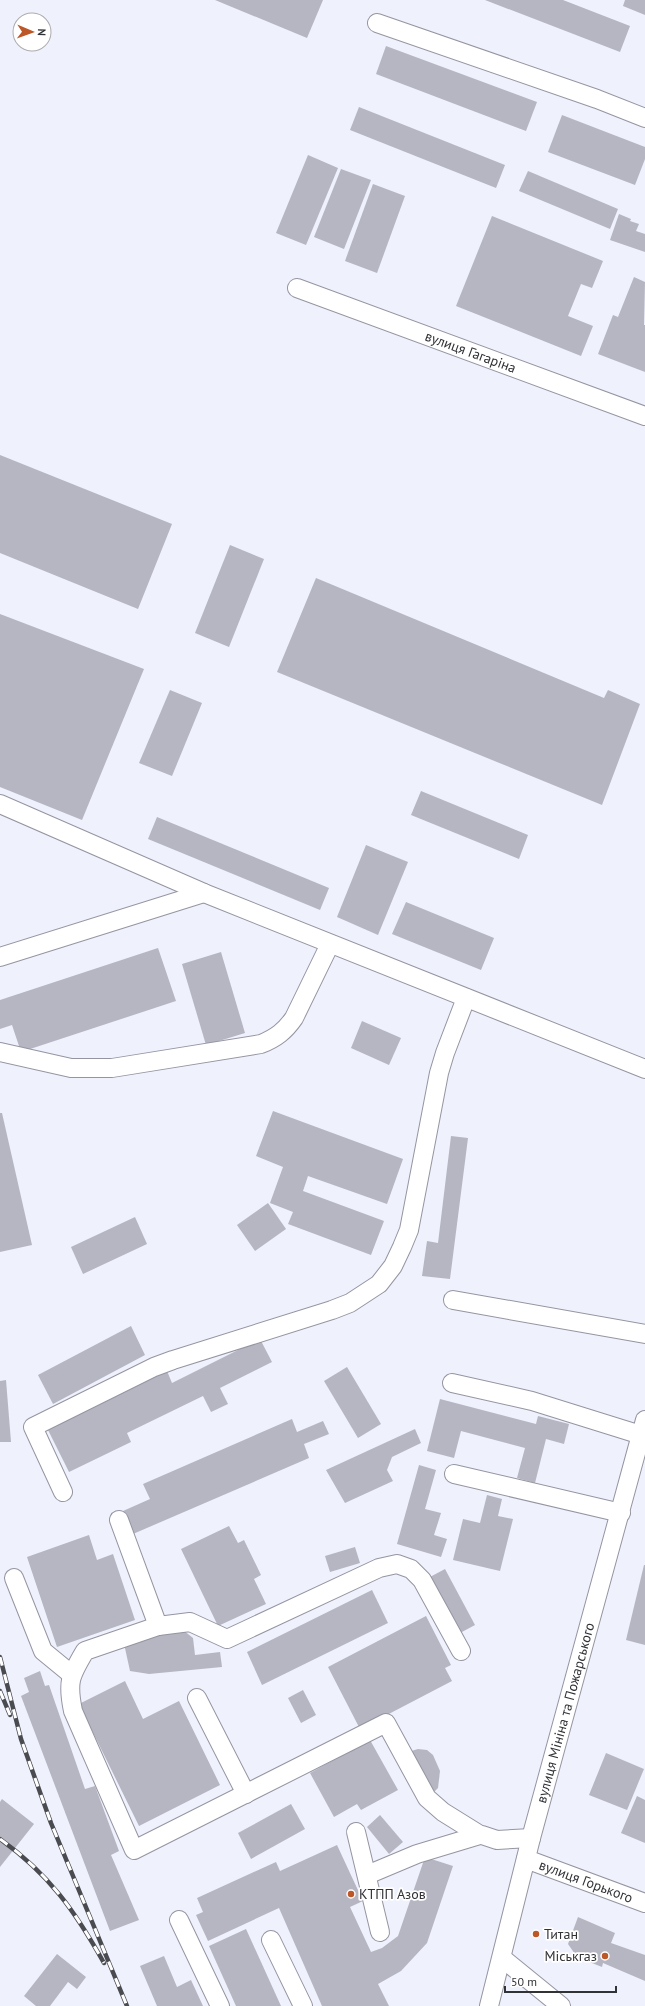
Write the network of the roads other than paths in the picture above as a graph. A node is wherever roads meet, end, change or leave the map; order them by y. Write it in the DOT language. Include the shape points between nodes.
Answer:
graph roads {
  1 [pos="377,23"];
  2 [pos="645,118"];
  3 [pos="297,288"];
  4 [pos="645,416"];
  5 [pos="0,804"];
  6 [pos="204,893"];
  7 [pos="330,944"];
  8 [pos="0,957"];
  9 [pos="466,998"];
  10 [pos="0,1052"];
  11 [pos="645,1070"];
  12 [pos="454,1300"];
  13 [pos="645,1334"];
  14 [pos="452,1383"];
  15 [pos="643,1428"];
  16 [pos="454,1474"];
  17 [pos="63,1492"];
  18 [pos="621,1513"];
  19 [pos="119,1520"];
  20 [pos="14,1578"];
  21 [pos="158,1626"];
  22 [pos="461,1651"];
  23 [pos="71,1674"];
  24 [pos="197,1698"];
  25 [pos="246,1794"];
  26 [pos="356,1832"];
  27 [pos="480,1835"];
  28 [pos="531,1838"];
  29 [pos="526,1859"];
  30 [pos="367,1875"];
  31 [pos="645,1903"];
  32 [pos="179,1920"];
  33 [pos="380,1932"];
  34 [pos="271,1940"];
  35 [pos="502,1958"];
  36 [pos="220,2006"];
  37 [pos="303,2006"];
  38 [pos="489,2006"];
  39 [pos="561,2006"];
  1 -- 2 [label="street"];
  3 -- 4 [label="street, вулиця Гагаріна"];
  5 -- 6 [label="street"];
  6 -- 7 [label="street"];
  6 -- 8 [label="street"];
  7 -- 9 [label="street"];
  7 -- 10 [label="street" via="294,1018 275,1038 261,1044 112,1068 71,1068"];
  9 -- 11 [label="street"];
  9 -- 17 [label="street" via="444,1053 439,1073 409,1230 393,1266 379,1284 350,1303 332,1310 154,1367 33,1427"];
  12 -- 13 [label="street"];
  14 -- 15 [label="street"];
  15 -- 18 [label="street, вулиця Мініна та Пожарського"];
  16 -- 18 [label="street"];
  18 -- 28 [label="street, вулиця Мініна та Пожарського"];
  19 -- 21 [label="street"];
  20 -- 23 [label="street" via="43,1650"];
  21 -- 22 [label="street" via="190,1622 228,1639 379,1568 397,1564 411,1569 422,1580"];
  21 -- 23 [label="street" via="85,1651"];
  23 -- 25 [label="street" via="69,1692 73,1711 134,1850"];
  24 -- 25 [label="street"];
  25 -- 27 [label="street" via="386,1723 427,1798 443,1812"];
  26 -- 30 [label="street"];
  27 -- 28 [label="street" via="497,1840"];
  27 -- 30 [label="street" via="417,1854"];
  28 -- 29 [label="street, вулиця Мініна та Пожарського"];
  29 -- 31 [label="street, вулиця Горького"];
  29 -- 35 [label="street, вулиця Мініна та Пожарського"];
  30 -- 33 [label="street"];
  32 -- 36 [label="street"];
  34 -- 37 [label="street"];
  35 -- 38 [label="street, вулиця Мініна та Пожарського"];
  35 -- 39 [label="street"];
}
